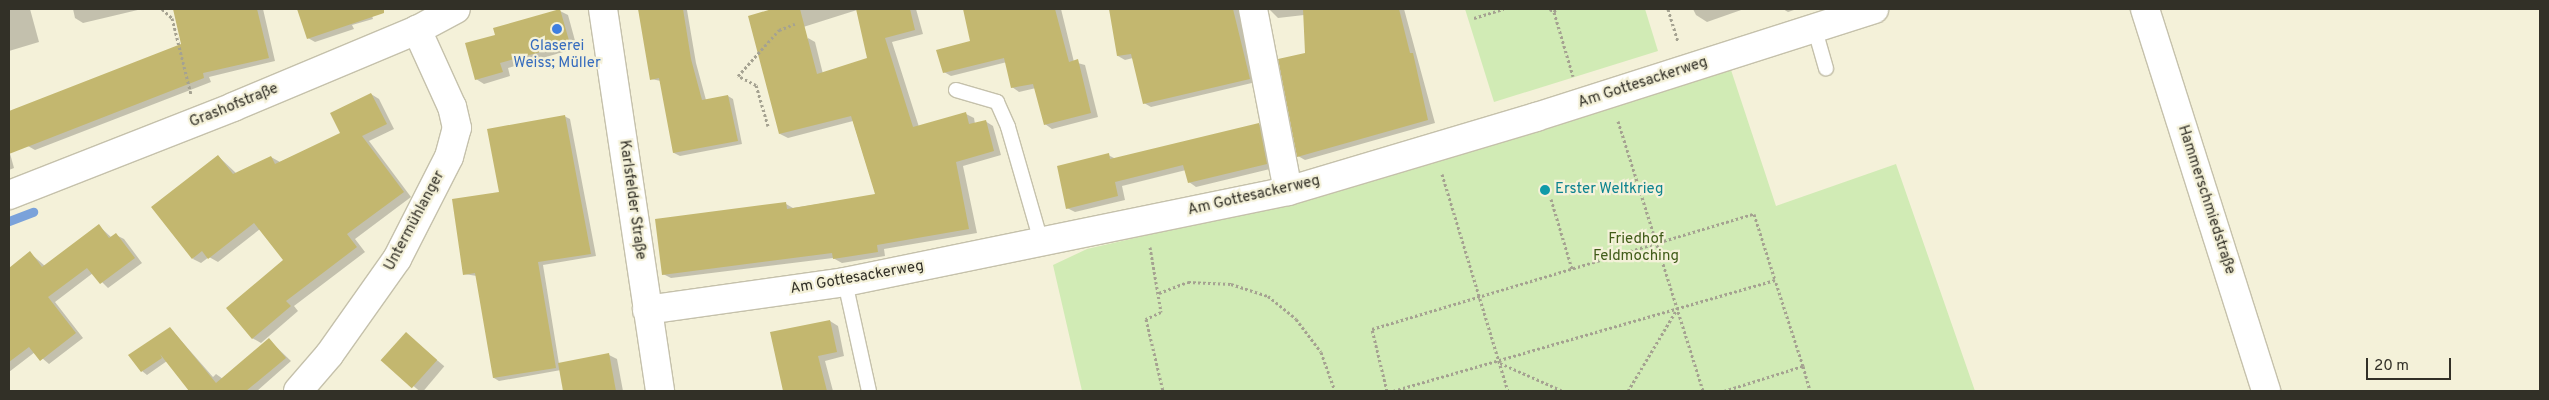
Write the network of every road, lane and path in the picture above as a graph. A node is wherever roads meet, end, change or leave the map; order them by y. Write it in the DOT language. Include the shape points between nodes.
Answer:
graph roads {
  1 [pos="162,9"];
  2 [pos="456,9"];
  3 [pos="603,9"];
  4 [pos="1254,9"];
  5 [pos="1504,9"];
  6 [pos="1550,9"];
  7 [pos="1668,9"];
  8 [pos="1874,9"];
  9 [pos="2145,9"];
  10 [pos="1555,10"];
  11 [pos="1474,18"];
  12 [pos="795,24"];
  13 [pos="417,30"];
  14 [pos="1816,30"];
  15 [pos="1687,68"];
  16 [pos="1826,68"];
  17 [pos="956,90"];
  18 [pos="1610,94"];
  19 [pos="1581,103"];
  20 [pos="197,121"];
  21 [pos="768,126"];
  22 [pos="1434,148"];
  23 [pos="1288,192"];
  24 [pos="9,195"];
  25 [pos="1551,199"];
  26 [pos="1145,220"];
  27 [pos="1041,241"];
  28 [pos="1657,245"];
  29 [pos="1572,269"];
  30 [pos="1775,280"];
  31 [pos="845,282"];
  32 [pos="1159,292"];
  33 [pos="1479,296"];
  34 [pos="1677,309"];
  35 [pos="647,310"];
  36 [pos="1500,363"];
  37 [pos="1803,366"];
  38 [pos="298,391"];
  39 [pos="660,391"];
  40 [pos="869,391"];
  41 [pos="1163,391"];
  42 [pos="1335,391"];
  43 [pos="1386,391"];
  44 [pos="1394,391"];
  45 [pos="1508,391"];
  46 [pos="1563,391"];
  47 [pos="1628,391"];
  48 [pos="1703,391"];
  49 [pos="1724,391"];
  50 [pos="1810,391"];
  51 [pos="2266,391"];
  1 -- 20 [label="path" via="172,18"];
  2 -- 13 [label="street, Grashofstraße"];
  3 -- 35 [label="street, Karlsfelder Straße"];
  4 -- 23 [label="street"];
  5 -- 11 [label="path"];
  6 -- 10 [label="path"];
  7 -- 15 [label="path"];
  8 -- 14 [label="street, Am Gottesackerweg"];
  9 -- 51 [label="street, Hammerschmiedstraße"];
  10 -- 19 [label="path"];
  12 -- 21 [label="path" via="779,30 738,76 756,85"];
  13 -- 20 [label="street, Grashofstraße"];
  13 -- 38 [label="street, Untermühlanger" via="452,107 457,128 448,157 398,259 329,355"];
  14 -- 15 [label="street, Am Gottesackerweg"];
  14 -- 16 [label="lane"];
  15 -- 18 [label="street, Am Gottesackerweg"];
  17 -- 27 [label="lane" via="997,102 1008,127"];
  18 -- 19 [label="street, Am Gottesackerweg"];
  18 -- 28 [label="path"];
  19 -- 22 [label="street, Am Gottesackerweg"];
  20 -- 24 [label="street, Grashofstraße"];
  22 -- 23 [label="street, Am Gottesackerweg"];
  22 -- 33 [label="path"];
  23 -- 26 [label="street, Am Gottesackerweg"];
  25 -- 29 [label="path"];
  26 -- 27 [label="street, Am Gottesackerweg"];
  26 -- 32 [label="path"];
  27 -- 31 [label="street, Am Gottesackerweg"];
  28 -- 29 [label="path"];
  28 -- 30 [label="path" via="1754,214"];
  28 -- 34 [label="path"];
  29 -- 33 [label="path"];
  30 -- 34 [label="path"];
  30 -- 37 [label="path"];
  31 -- 35 [label="street, Am Gottesackerweg"];
  31 -- 40 [label="lane"];
  32 -- 41 [label="path" via="1161,312 1146,319"];
  32 -- 42 [label="path" via="1188,282 1231,284 1268,296 1296,319 1321,352"];
  33 -- 36 [label="path"];
  33 -- 43 [label="path" via="1372,328"];
  34 -- 36 [label="path"];
  34 -- 47 [label="path"];
  34 -- 48 [label="path"];
  35 -- 39 [label="street, Karlsfelder Straße"];
  36 -- 44 [label="path"];
  36 -- 45 [label="path"];
  36 -- 46 [label="path"];
  37 -- 49 [label="path"];
  37 -- 50 [label="path"];
}
